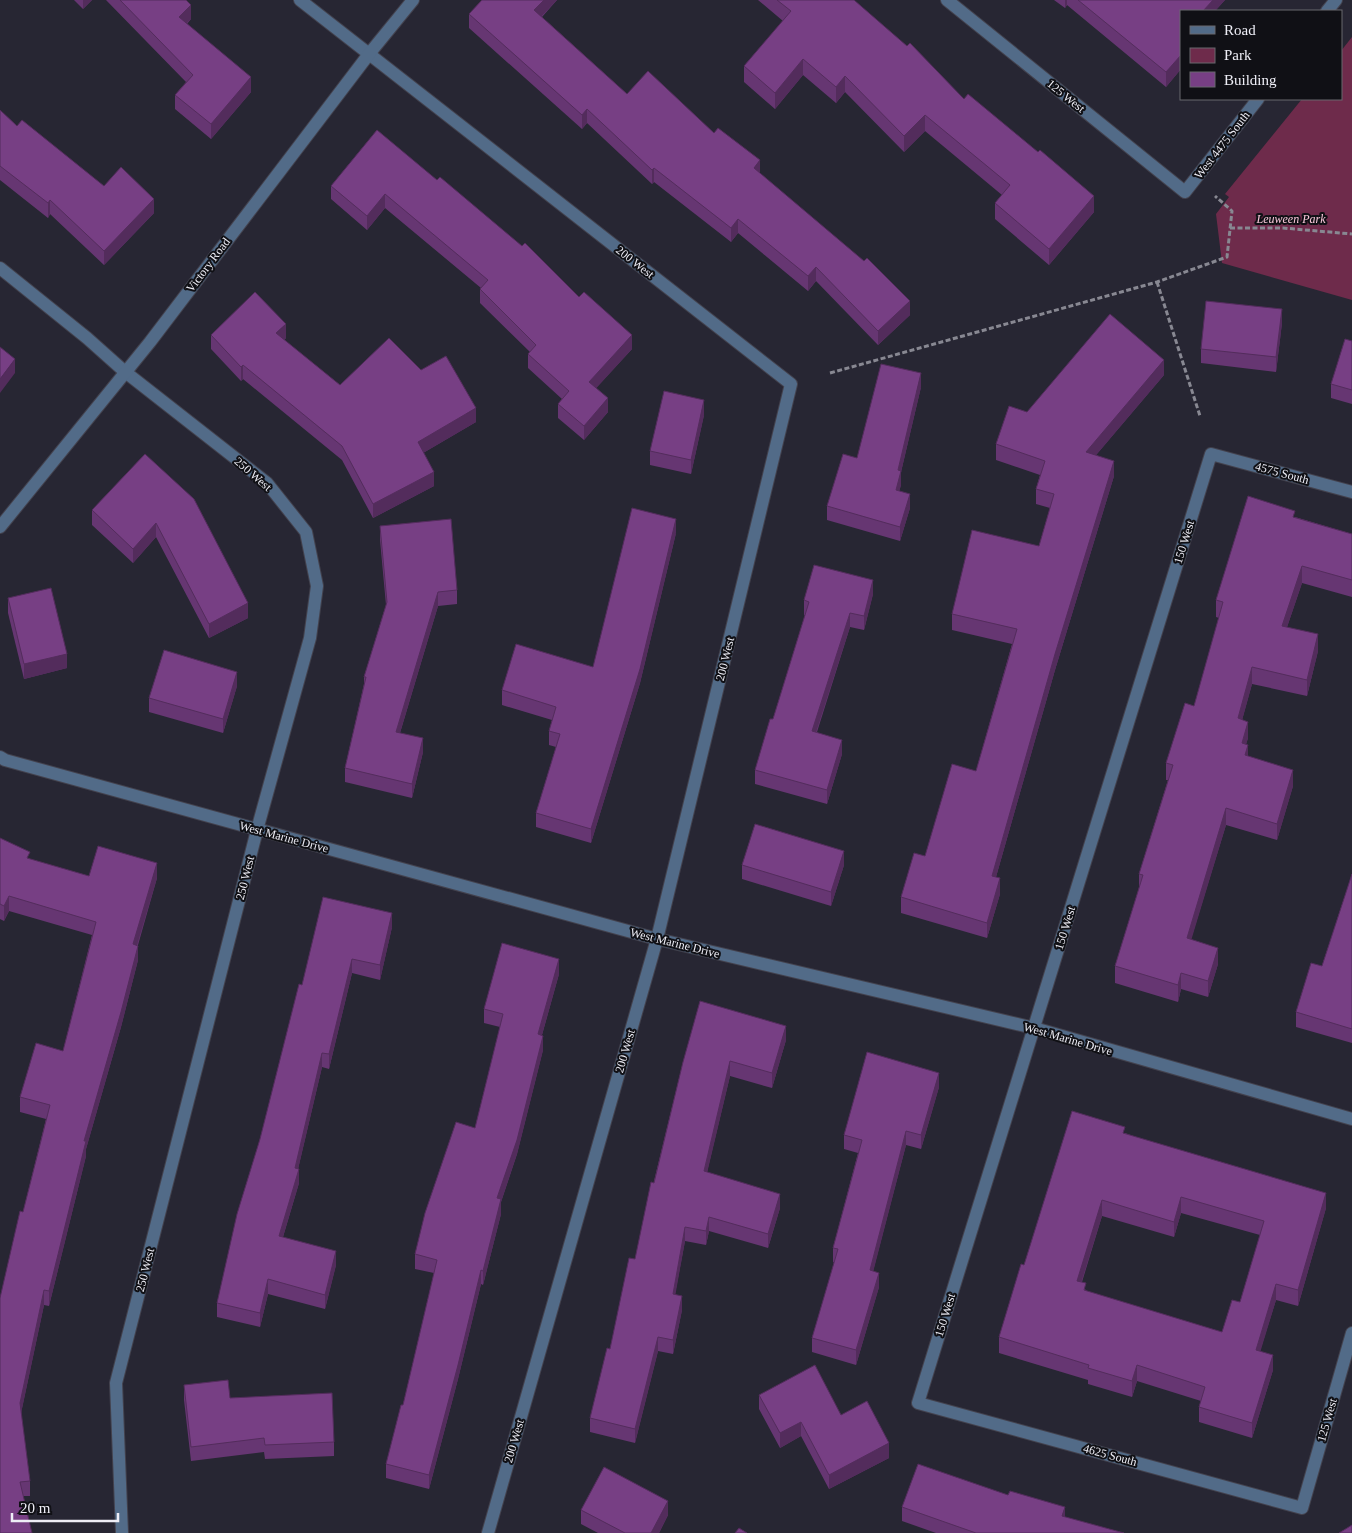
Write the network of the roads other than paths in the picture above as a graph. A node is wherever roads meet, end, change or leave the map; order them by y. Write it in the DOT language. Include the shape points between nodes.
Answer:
graph roads {
  1 [pos="300,0"];
  2 [pos="413,0"];
  3 [pos="946,0"];
  4 [pos="1336,0"];
  5 [pos="1328,10"];
  6 [pos="369,54"];
  7 [pos="1257,100"];
  8 [pos="1185,192"];
  9 [pos="0,268"];
  10 [pos="124,371"];
  11 [pos="1211,454"];
  12 [pos="1352,492"];
  13 [pos="0,527"];
  14 [pos="0,757"];
  15 [pos="257,830"];
  16 [pos="657,939"];
  17 [pos="1034,1028"];
  18 [pos="1352,1119"];
  19 [pos="1352,1333"];
  20 [pos="918,1403"];
  21 [pos="1302,1508"];
  22 [pos="122,1533"];
  23 [pos="488,1533"];
  1 -- 6 [label="street, 200 West"];
  2 -- 6 [label="street, Victory Road"];
  3 -- 8 [label="street, 125 West"];
  4 -- 5 [label="street"];
  6 -- 10 [label="street, Victory Road" via="150,342"];
  6 -- 16 [label="street, 200 West" via="791,384"];
  7 -- 8 [label="street, West 4475 South"];
  9 -- 10 [label="street, 250 West"];
  10 -- 13 [label="street, Victory Road"];
  10 -- 15 [label="street, 250 West" via="267,483 306,532 317,586 310,638"];
  11 -- 12 [label="street, 4575 South"];
  11 -- 17 [label="street, 150 West"];
  14 -- 15 [label="street, West Marine Drive"];
  15 -- 16 [label="street, West Marine Drive"];
  15 -- 22 [label="street, 250 West" via="116,1383"];
  16 -- 17 [label="street, West Marine Drive"];
  16 -- 23 [label="street, 200 West"];
  17 -- 18 [label="street, West Marine Drive"];
  17 -- 20 [label="street, 150 West"];
  19 -- 21 [label="street, 125 West"];
  20 -- 21 [label="street, 4625 South"];
}
